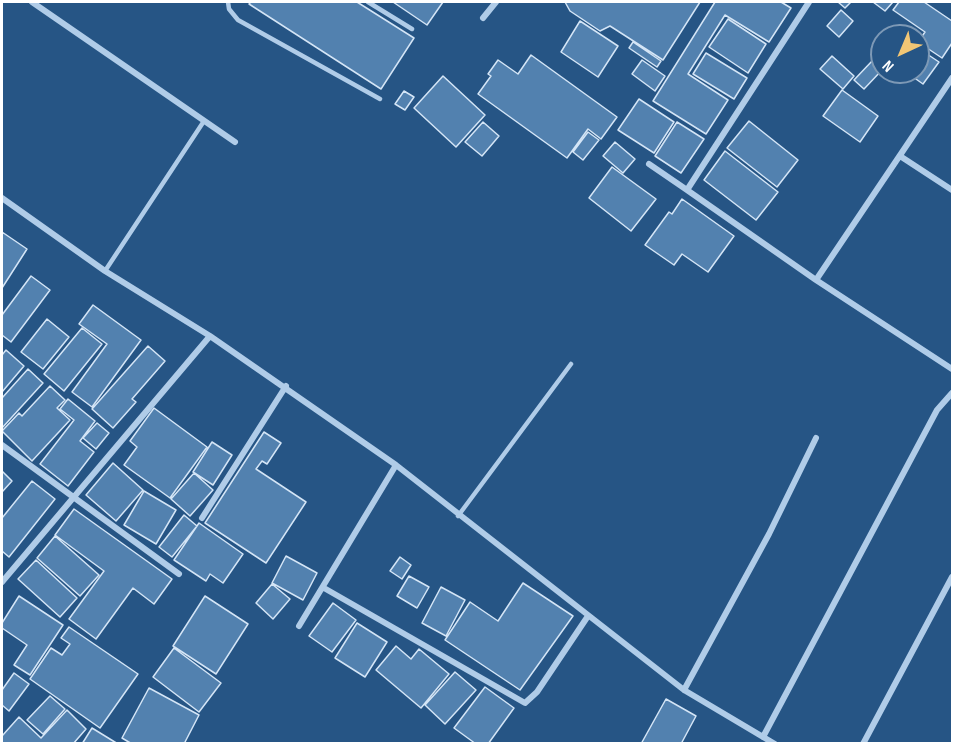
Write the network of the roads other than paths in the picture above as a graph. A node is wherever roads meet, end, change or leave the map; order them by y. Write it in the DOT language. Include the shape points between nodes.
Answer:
graph roads {
  1 [pos="32,2"];
  2 [pos="228,2"];
  3 [pos="368,2"];
  4 [pos="496,2"];
  5 [pos="809,2"];
  6 [pos="483,18"];
  7 [pos="412,29"];
  8 [pos="952,78"];
  9 [pos="380,99"];
  10 [pos="204,121"];
  11 [pos="235,142"];
  12 [pos="900,156"];
  13 [pos="649,164"];
  14 [pos="687,190"];
  15 [pos="952,190"];
  16 [pos="2,198"];
  17 [pos="105,271"];
  18 [pos="816,280"];
  19 [pos="210,336"];
  20 [pos="571,364"];
  21 [pos="952,369"];
  22 [pos="286,387"];
  23 [pos="952,393"];
  24 [pos="816,438"];
  25 [pos="2,445"];
  26 [pos="396,465"];
  27 [pos="74,499"];
  28 [pos="458,516"];
  29 [pos="202,518"];
  30 [pos="179,574"];
  31 [pos="952,577"];
  32 [pos="2,582"];
  33 [pos="324,588"];
  34 [pos="588,616"];
  35 [pos="299,626"];
  36 [pos="684,690"];
  37 [pos="763,737"];
  38 [pos="775,744"];
  39 [pos="863,744"];
  1 -- 10 [label="street"];
  2 -- 9 [label="lane" via="238,20"];
  3 -- 7 [label="lane"];
  4 -- 6 [label="street"];
  5 -- 14 [label="street"];
  8 -- 12 [label="street"];
  10 -- 11 [label="street"];
  10 -- 17 [label="lane"];
  12 -- 15 [label="street"];
  12 -- 18 [label="street"];
  13 -- 14 [label="street"];
  14 -- 18 [label="street"];
  16 -- 17 [label="street"];
  17 -- 19 [label="street"];
  18 -- 21 [label="street"];
  19 -- 22 [label="street"];
  19 -- 27 [label="street"];
  20 -- 28 [label="lane"];
  22 -- 26 [label="street"];
  22 -- 29 [label="street"];
  23 -- 37 [label="street" via="937,411"];
  24 -- 36 [label="street"];
  25 -- 27 [label="street"];
  26 -- 28 [label="street"];
  26 -- 33 [label="street"];
  27 -- 30 [label="street"];
  27 -- 32 [label="street"];
  28 -- 34 [label="street"];
  31 -- 39 [label="street"];
  33 -- 34 [label="street" via="525,704"];
  33 -- 35 [label="street"];
  34 -- 36 [label="street"];
  36 -- 37 [label="street"];
  37 -- 38 [label="street"];
}
